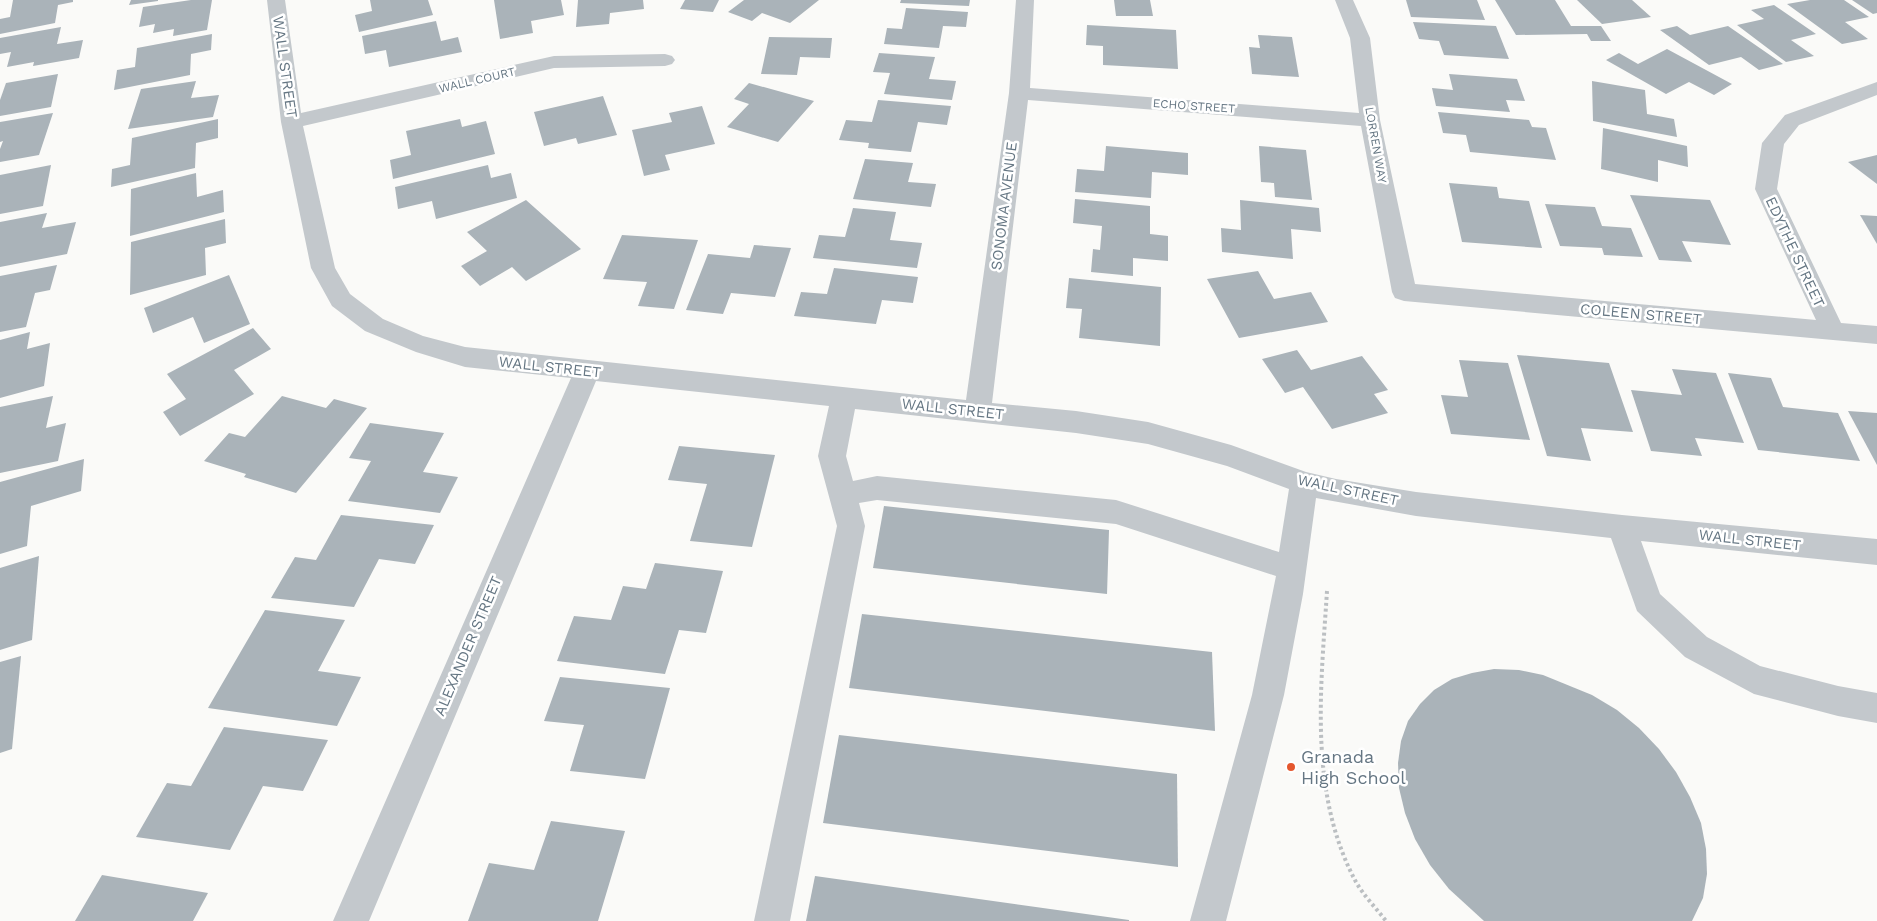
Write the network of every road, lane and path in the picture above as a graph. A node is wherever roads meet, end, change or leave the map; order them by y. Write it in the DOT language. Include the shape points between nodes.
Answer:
graph roads {
  1 [pos="276,0"];
  2 [pos="1025,0"];
  3 [pos="1344,0"];
  4 [pos="665,60"];
  5 [pos="1877,88"];
  6 [pos="1019,93"];
  7 [pos="1370,120"];
  8 [pos="292,122"];
  9 [pos="1404,292"];
  10 [pos="1832,331"];
  11 [pos="1877,335"];
  12 [pos="587,371"];
  13 [pos="844,397"];
  14 [pos="978,411"];
  15 [pos="1304,482"];
  16 [pos="843,494"];
  17 [pos="1622,527"];
  18 [pos="1877,552"];
  19 [pos="1292,569"];
  20 [pos="1327,585"];
  21 [pos="1877,708"];
  22 [pos="350,921"];
  23 [pos="772,921"];
  24 [pos="1208,921"];
  25 [pos="1386,921"];
  1 -- 8 [label="street, WALL STREET"];
  2 -- 6 [label="street, SONOMA AVENUE"];
  3 -- 7 [label="street, LORREN WAY" via="1360,38"];
  4 -- 8 [label="street, WALL COURT" via="554,62"];
  5 -- 10 [label="street, EDYTHE STREET" via="1792,120 1773,143 1766,189"];
  6 -- 7 [label="street, ECHO STREET"];
  6 -- 14 [label="street, SONOMA AVENUE"];
  7 -- 9 [label="street, LORREN WAY"];
  8 -- 12 [label="street, WALL STREET" via="323,268 341,300 374,325 440,350 465,357"];
  9 -- 10 [label="street, COLEEN STREET"];
  10 -- 11 [label="street, COLEEN STREET"];
  12 -- 13 [label="street, WALL STREET"];
  12 -- 22 [label="street, ALEXANDER STREET"];
  13 -- 14 [label="street, WALL STREET"];
  13 -- 16 [label="street" via="832,456"];
  14 -- 15 [label="street, WALL STREET" via="1148,433 1230,456"];
  15 -- 17 [label="street, WALL STREET" via="1336,491 1416,504"];
  15 -- 19 [label="street"];
  16 -- 19 [label="street" via="877,488 1116,512"];
  16 -- 23 [label="street" via="851,526"];
  17 -- 18 [label="street, WALL STREET"];
  17 -- 21 [label="street" via="1648,602 1696,647 1754,679"];
  19 -- 24 [label="street" via="1268,694"];
  20 -- 25 [label="path" via="1321,703 1325,787 1335,835 1356,881"];
}
